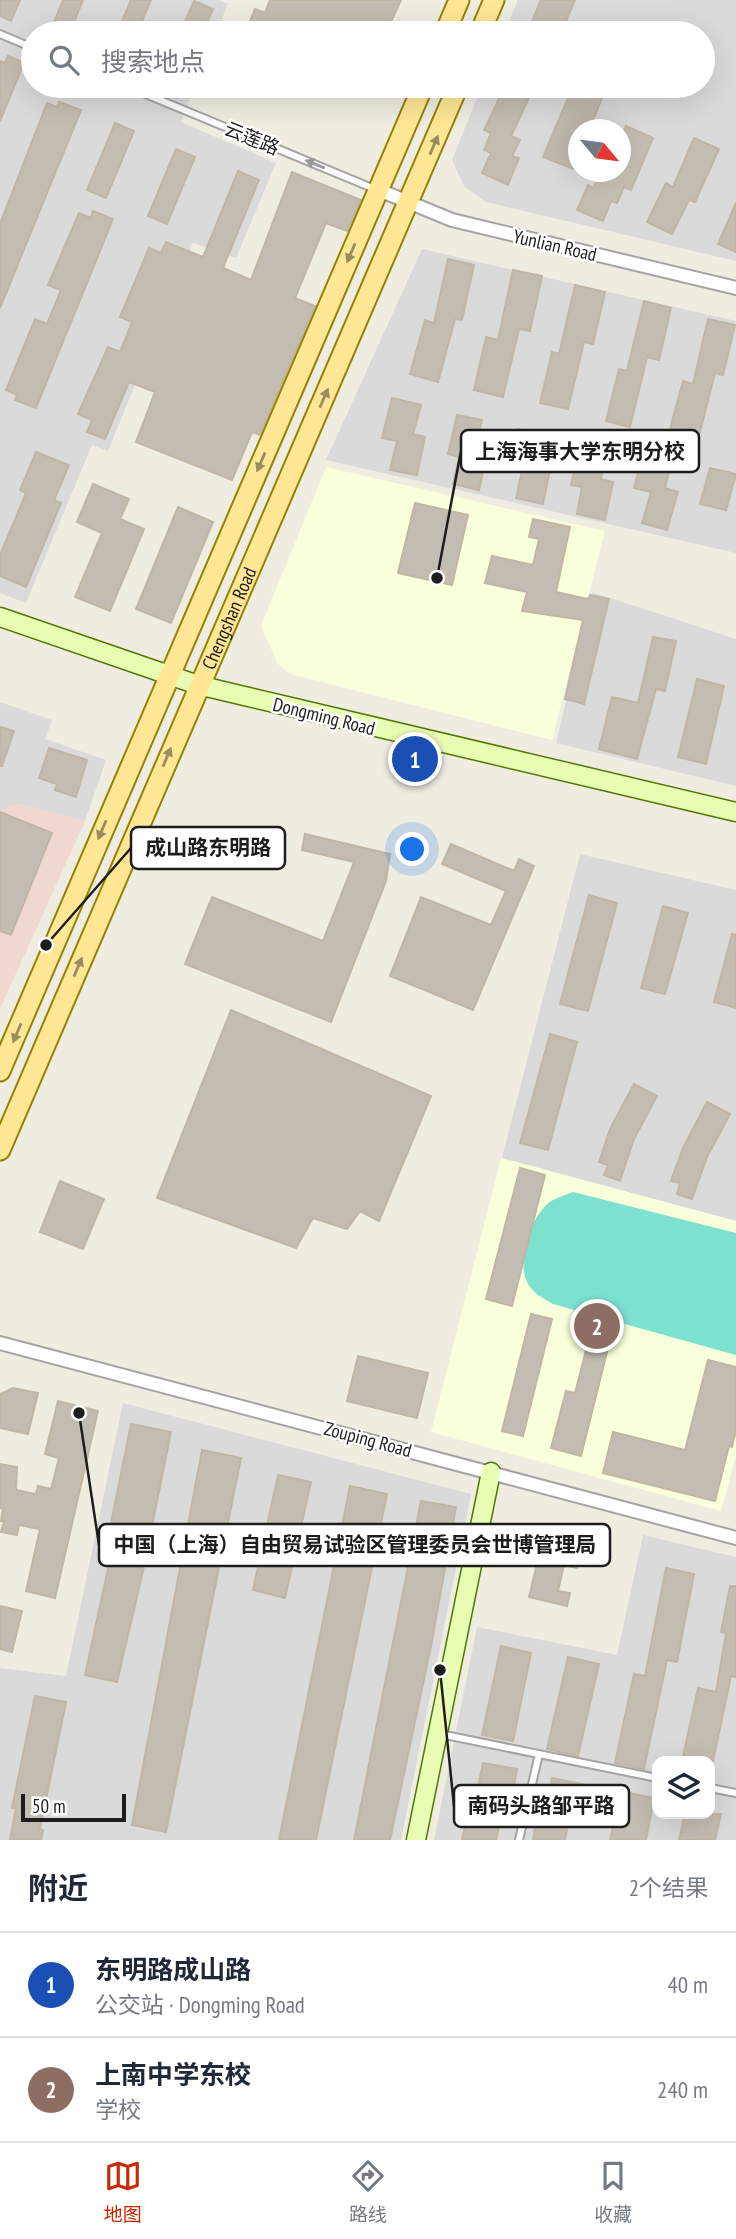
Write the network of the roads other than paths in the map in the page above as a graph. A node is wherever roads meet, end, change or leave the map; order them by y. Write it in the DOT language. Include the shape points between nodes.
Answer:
graph roads {
  1 [pos="459,0"];
  2 [pos="494,0"];
  3 [pos="450,21"];
  4 [pos="485,21"];
  5 [pos="0,34"];
  6 [pos="21,42"];
  7 [pos="155,98"];
  8 [pos="418,98"];
  9 [pos="453,98"];
  10 [pos="379,190"];
  11 [pos="409,204"];
  12 [pos="736,288"];
  13 [pos="0,617"];
  14 [pos="167,677"];
  15 [pos="198,685"];
  16 [pos="736,812"];
  17 [pos="0,1071"];
  18 [pos="0,1150"];
  19 [pos="0,1343"];
  20 [pos="491,1472"];
  21 [pos="736,1538"];
  22 [pos="438,1734"];
  23 [pos="539,1754"];
  24 [pos="652,1777"];
  25 [pos="715,1789"];
  26 [pos="736,1793"];
  27 [pos="416,1840"];
  28 [pos="519,1840"];
  1 -- 3 [label="main road"];
  2 -- 4 [label="main road"];
  5 -- 6 [label="lane"];
  10 -- 7 [label="lane, 云莲路, one-way"];
  8 -- 10 [label="main road, Chengshan Road"];
  11 -- 9 [label="main road, Chengshan Road, one-way"];
  10 -- 11 [label="street, Yunlian Road"];
  10 -- 14 [label="main road, Chengshan Road, one-way"];
  11 -- 12 [label="street, Yunlian Road" via="452,220"];
  15 -- 11 [label="main road, Chengshan Road, one-way"];
  13 -- 14 [label="main road, Dongming Road"];
  14 -- 15 [label="main road, Dongming Road"];
  14 -- 17 [label="main road, Chengshan Road, one-way"];
  15 -- 16 [label="main road, Dongming Road"];
  18 -- 15 [label="main road, Chengshan Road, one-way"];
  19 -- 20 [label="street, Zouping Road"];
  20 -- 21 [label="street, Zouping Road"];
  20 -- 22 [label="main road"];
  22 -- 23 [label="lane"];
  22 -- 27 [label="main road"];
  23 -- 24 [label="lane"];
  23 -- 28 [label="lane"];
  25 -- 26 [label="lane"];
}
